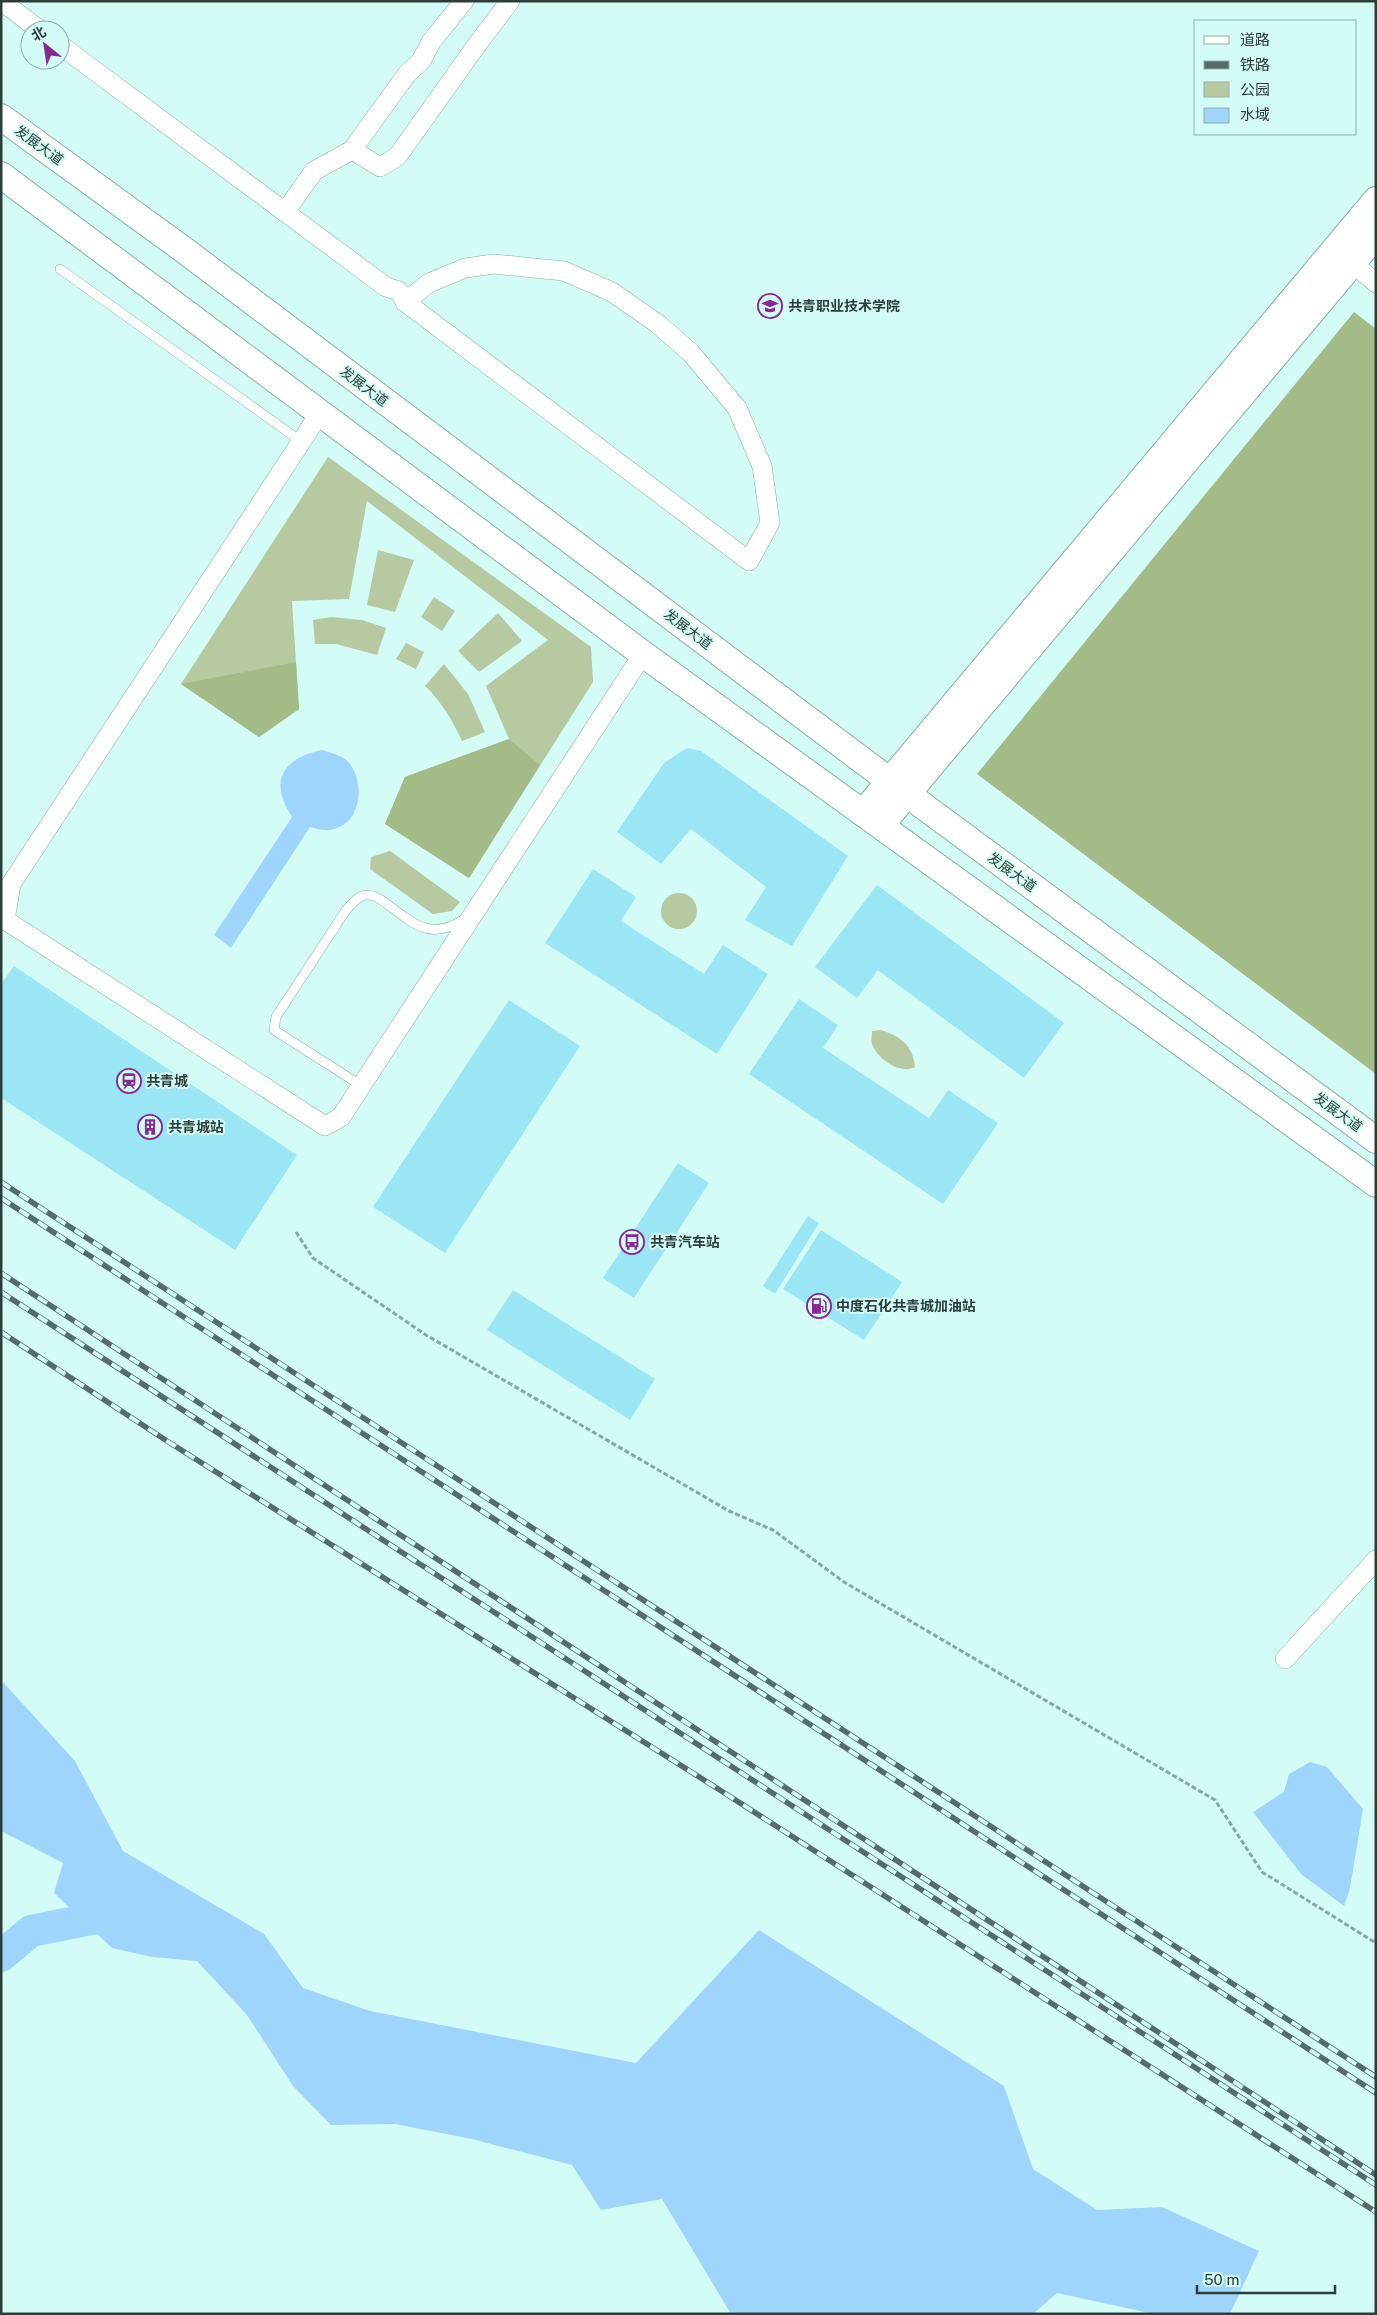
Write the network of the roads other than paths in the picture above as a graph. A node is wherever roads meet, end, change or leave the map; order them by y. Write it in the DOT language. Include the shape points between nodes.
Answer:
graph roads {
  1 [pos="2,1"];
  2 [pos="464,1"];
  3 [pos="510,1"];
  4 [pos="27,20"];
  5 [pos="70,52"];
  6 [pos="1,117"];
  7 [pos="352,150"];
  8 [pos="1,175"];
  9 [pos="1376,200"];
  10 [pos="285,212"];
  11 [pos="1376,235"];
  12 [pos="1344,256"];
  13 [pos="60,269"];
  14 [pos="1376,283"];
  15 [pos="405,302"];
  16 [pos="320,413"];
  17 [pos="302,442"];
  18 [pos="644,654"];
  19 [pos="898,788"];
  20 [pos="872,819"];
  21 [pos="475,913"];
  22 [pos="362,1086"];
  23 [pos="1376,1140"];
  24 [pos="1376,1184"];
  25 [pos="1376,1560"];
  26 [pos="1285,1659"];
  1 -- 4 [label="street"];
  2 -- 7 [label="street"];
  3 -- 7 [label="street" via="398,157 380,167"];
  5 -- 10 [label="street"];
  6 -- 19 [label="main road, 发展大道" via="184,250"];
  7 -- 10 [label="street" via="314,171"];
  8 -- 16 [label="main road"];
  9 -- 12 [label="main road"];
  10 -- 15 [label="street" via="386,287 399,291"];
  11 -- 12 [label="main road"];
  12 -- 14 [label="street"];
  12 -- 19 [label="main road"];
  13 -- 17 [label="lane"];
  15 -- 15 [label="street" via="588,440 749,561 770,523 762,466 738,408 691,353 658,324 612,292 564,271 494,264 465,268 429,282"];
  16 -- 17 [label="street"];
  16 -- 18 [label="main road"];
  17 -- 22 [label="street" via="11,884 5,920 325,1126 342,1117"];
  18 -- 20 [label="main road"];
  18 -- 21 [label="street"];
  19 -- 20 [label="main road"];
  19 -- 23 [label="main road, 发展大道"];
  20 -- 24 [label="main road"];
  21 -- 22 [label="street"];
  21 -- 22 [label="lane" via="450,928 436,930 420,927 378,898 366,895 357,899 346,910 276,1017 274,1030"];
  25 -- 26 [label="street"];
}
